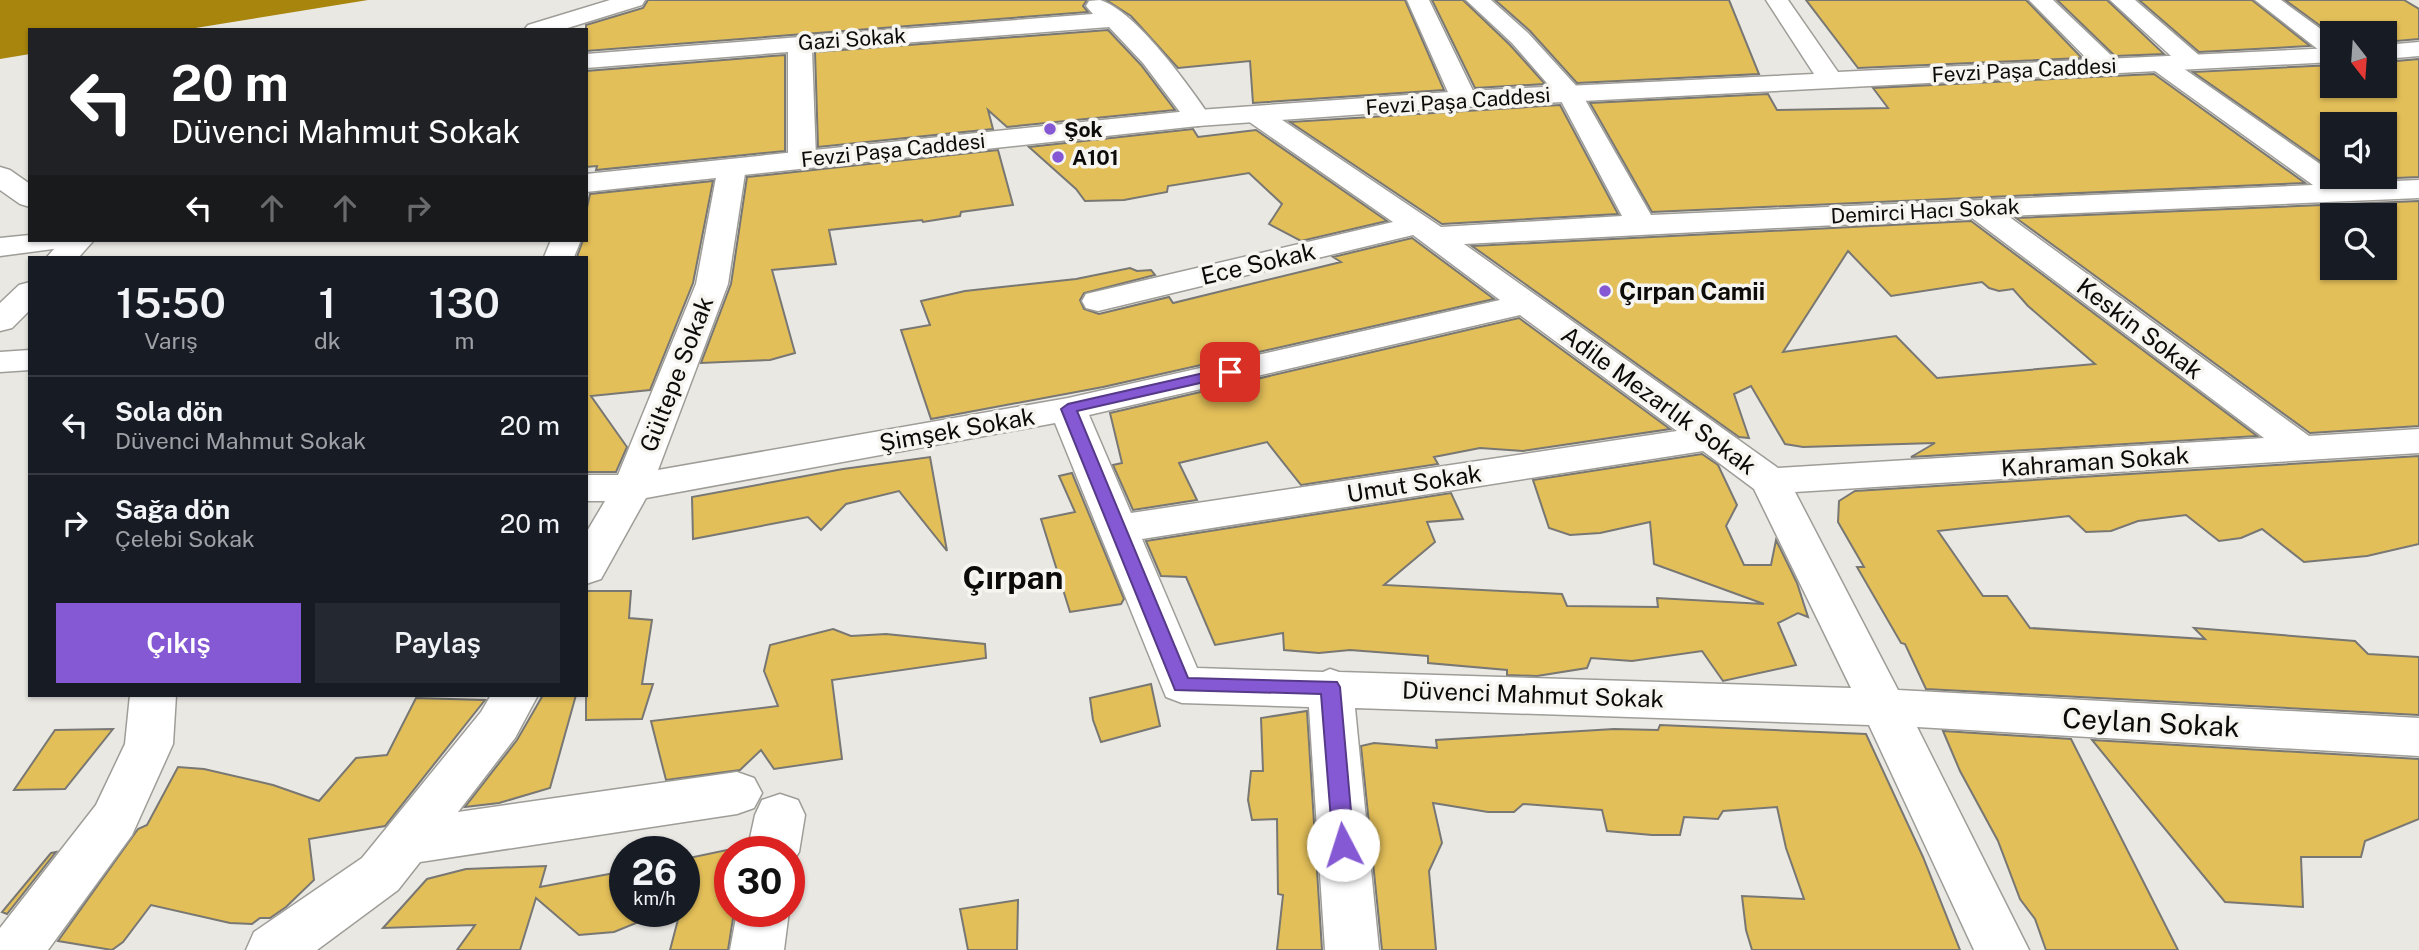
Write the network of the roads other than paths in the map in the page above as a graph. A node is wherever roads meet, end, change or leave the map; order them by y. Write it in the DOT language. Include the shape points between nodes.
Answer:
graph roads {
  1 [pos="634,0"];
  2 [pos="1088,0"];
  3 [pos="1418,0"];
  4 [pos="1477,0"];
  5 [pos="1777,0"];
  6 [pos="2040,0"];
  7 [pos="2121,0"];
  8 [pos="2266,0"];
  9 [pos="1117,19"];
  10 [pos="543,28"];
  11 [pos="2320,39"];
  12 [pos="800,43"];
  13 [pos="2419,49"];
  14 [pos="2398,51"];
  15 [pos="2320,56"];
  16 [pos="588,61"];
  17 [pos="2192,62"];
  18 [pos="2161,64"];
  19 [pos="2109,66"];
  20 [pos="1830,79"];
  21 [pos="1570,94"];
  22 [pos="1464,99"];
  23 [pos="1257,115"];
  24 [pos="1198,118"];
  25 [pos="802,159"];
  26 [pos="732,167"];
  27 [pos="0,176"];
  28 [pos="588,183"];
  29 [pos="2419,189"];
  30 [pos="2341,192"];
  31 [pos="28,197"];
  32 [pos="28,205"];
  33 [pos="1979,209"];
  34 [pos="0,214"];
  35 [pos="1641,224"];
  36 [pos="1424,231"];
  37 [pos="46,242"];
  38 [pos="77,242"];
  39 [pos="0,247"];
  40 [pos="63,256"];
  41 [pos="28,294"];
  42 [pos="1098,302"];
  43 [pos="1525,304"];
  44 [pos="0,321"];
  45 [pos="28,360"];
  46 [pos="0,362"];
  47 [pos="1068,409"];
  48 [pos="1710,438"];
  49 [pos="2419,441"];
  50 [pos="2301,448"];
  51 [pos="1770,481"];
  52 [pos="588,488"];
  53 [pos="632,488"];
  54 [pos="1118,529"];
  55 [pos="588,565"];
  56 [pos="1330,687"];
  57 [pos="153,697"];
  58 [pos="514,697"];
  59 [pos="1884,707"];
  60 [pos="2419,737"];
  61 [pos="737,793"];
  62 [pos="405,842"];
  63 [pos="761,927"];
  64 [pos="16,950"];
  65 [pos="274,950"];
  66 [pos="757,950"];
  67 [pos="1352,950"];
  68 [pos="2002,950"];
  1 -- 10 [label="street"];
  2 -- 9 [label="street"];
  3 -- 22 [label="street"];
  4 -- 21 [label="street" via="1520,38"];
  5 -- 20 [label="street"];
  6 -- 19 [label="street"];
  7 -- 17 [label="street"];
  8 -- 11 [label="street"];
  9 -- 12 [label="street, Gazi Sokak"];
  9 -- 24 [label="street"];
  12 -- 16 [label="street, Gazi Sokak"];
  12 -- 25 [label="street"];
  13 -- 14 [label="street"];
  15 -- 17 [label="street, Fevzi Paşa Caddesi"];
  17 -- 18 [label="street, Fevzi Paşa Caddesi"];
  18 -- 19 [label="street, Fevzi Paşa Caddesi"];
  18 -- 30 [label="street"];
  19 -- 20 [label="street, Fevzi Paşa Caddesi"];
  20 -- 21 [label="street, Fevzi Paşa Caddesi"];
  21 -- 22 [label="street, Fevzi Paşa Caddesi"];
  21 -- 35 [label="street"];
  22 -- 23 [label="street, Fevzi Paşa Caddesi"];
  23 -- 24 [label="street, Fevzi Paşa Caddesi"];
  23 -- 36 [label="street, Adile Mezarlık Sokak"];
  24 -- 25 [label="street, Fevzi Paşa Caddesi"];
  25 -- 26 [label="street, Fevzi Paşa Caddesi"];
  26 -- 28 [label="street, Fevzi Paşa Caddesi"];
  26 -- 53 [label="street, Gültepe Sokak" via="712,284"];
  27 -- 31 [label="street"];
  29 -- 30 [label="street, Demirci Hacı Sokak"];
  30 -- 33 [label="street, Demirci Hacı Sokak"];
  32 -- 34 [label="street"];
  33 -- 35 [label="street, Demirci Hacı Sokak"];
  33 -- 50 [label="street, Keskin Sokak"];
  35 -- 36 [label="street, Demirci Hacı Sokak"];
  36 -- 42 [label="street, Ece Sokak"];
  36 -- 43 [label="street, Adile Mezarlık Sokak"];
  37 -- 39 [label="street"];
  38 -- 40 [label="street"];
  41 -- 44 [label="street"];
  43 -- 47 [label="street, Şimşek Sokak"];
  43 -- 48 [label="street, Adile Mezarlık Sokak"];
  45 -- 46 [label="street"];
  47 -- 53 [label="street, Şimşek Sokak"];
  47 -- 54 [label="street"];
  48 -- 51 [label="street, Adile Mezarlık Sokak"];
  48 -- 54 [label="street, Umut Sokak"];
  49 -- 50 [label="street, Kahraman Sokak"];
  50 -- 51 [label="street, Kahraman Sokak"];
  51 -- 59 [label="street, Adile Mezarlık Sokak"];
  52 -- 53 [label="street, Şimşek Sokak"];
  53 -- 55 [label="street, Gültepe Sokak"];
  54 -- 56 [label="street, Düvenci Mahmut Sokak" via="1182,685"];
  56 -- 59 [label="street, Düvenci Mahmut Sokak"];
  56 -- 67 [label="street"];
  57 -- 64 [label="street" via="149,744 114,820"];
  58 -- 62 [label="street" via="498,725"];
  59 -- 60 [label="street, Ceylan Sokak"];
  59 -- 68 [label="street, Adile Mezarlık Sokak"];
  61 -- 62 [label="street"];
  62 -- 65 [label="street" via="380,874"];
  63 -- 66 [label="street"];
}
